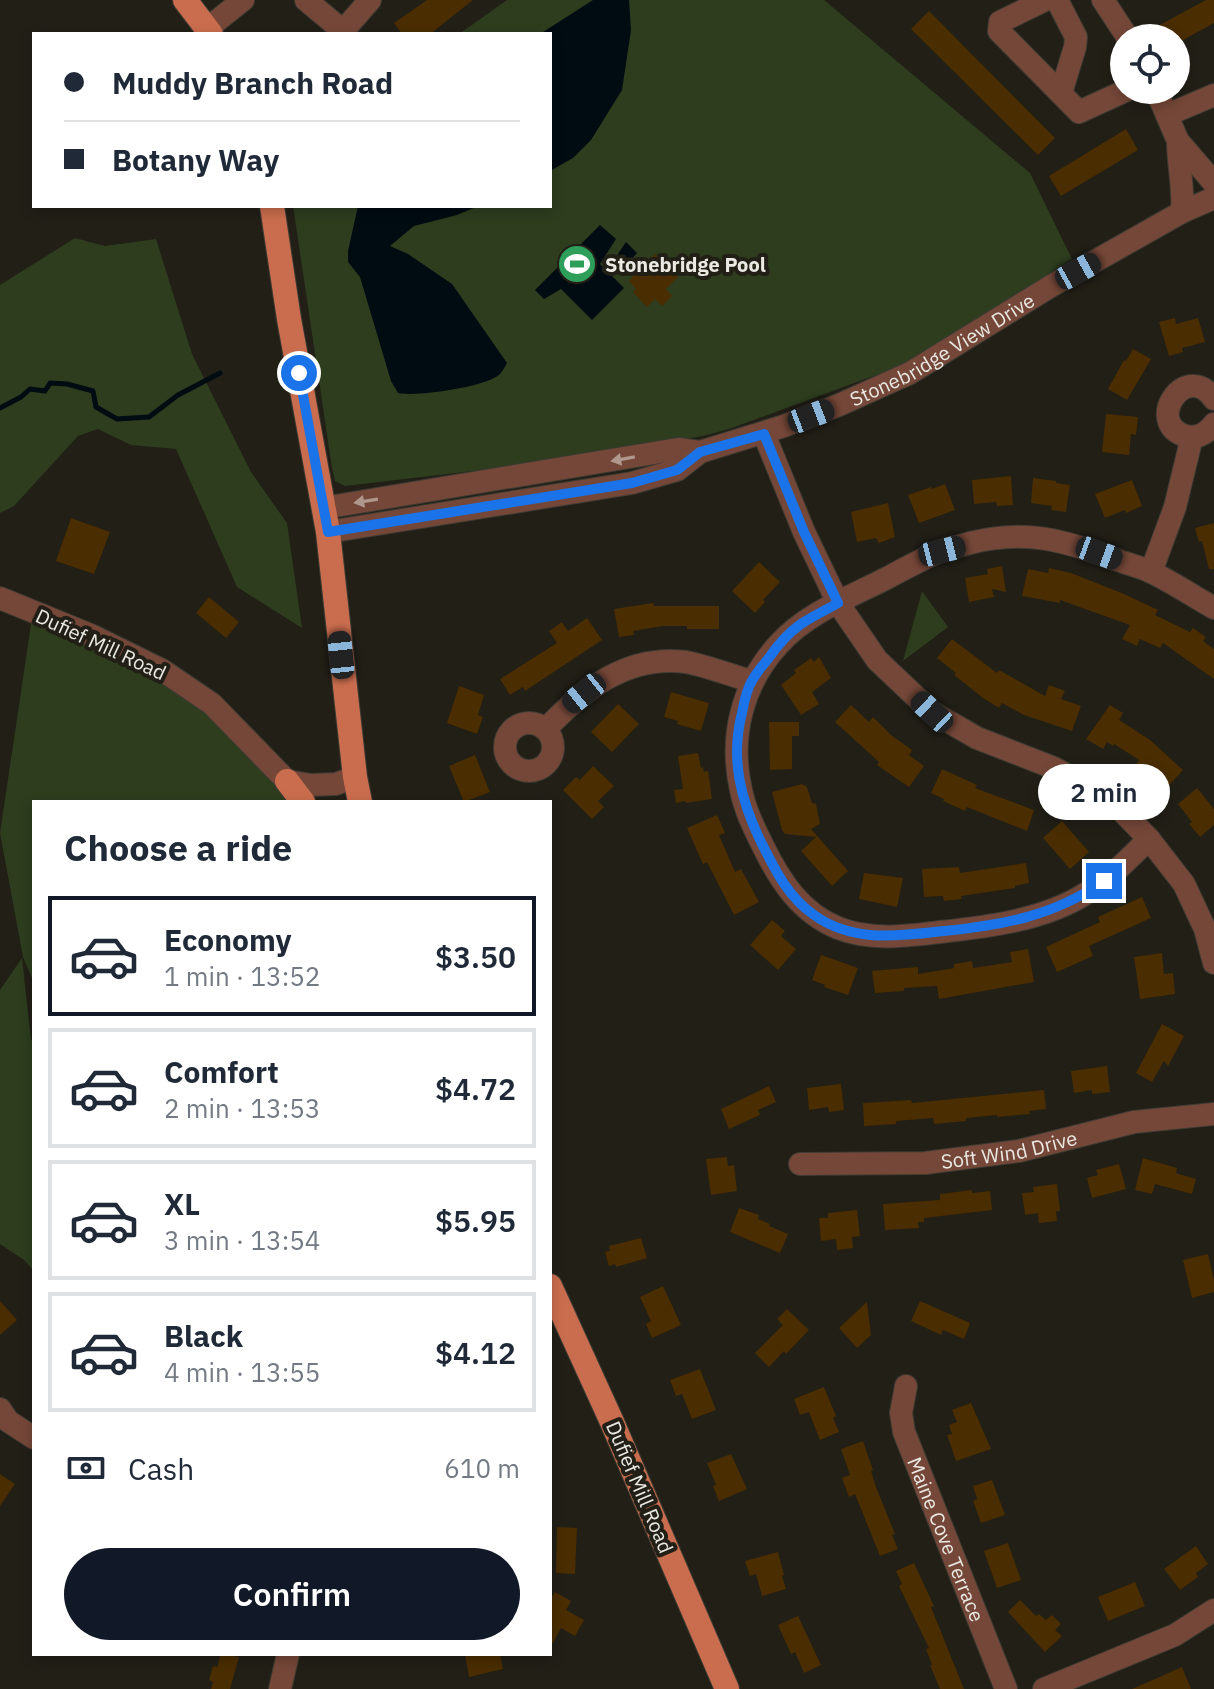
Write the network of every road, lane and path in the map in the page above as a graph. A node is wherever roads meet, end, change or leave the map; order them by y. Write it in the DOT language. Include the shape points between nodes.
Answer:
graph roads {
  1 [pos="185,0"];
  2 [pos="243,0"];
  3 [pos="306,0"];
  4 [pos="370,0"];
  5 [pos="1045,0"];
  6 [pos="1057,0"];
  7 [pos="1103,0"];
  8 [pos="1119,24"];
  9 [pos="210,31"];
  10 [pos="1061,93"];
  11 [pos="1214,95"];
  12 [pos="1110,98"];
  13 [pos="1162,104"];
  14 [pos="1167,115"];
  15 [pos="1178,141"];
  16 [pos="1214,183"];
  17 [pos="1214,198"];
  18 [pos="272,208"];
  19 [pos="1182,212"];
  20 [pos="1214,399"];
  21 [pos="1214,424"];
  22 [pos="764,434"];
  23 [pos="1192,437"];
  24 [pos="326,520"];
  25 [pos="1151,572"];
  26 [pos="0,598"];
  27 [pos="838,603"];
  28 [pos="1214,608"];
  29 [pos="751,681"];
  30 [pos="546,729"];
  31 [pos="355,777"];
  32 [pos="287,781"];
  33 [pos="301,800"];
  34 [pos="360,800"];
  35 [pos="1149,839"];
  36 [pos="1210,927"];
  37 [pos="1214,963"];
  38 [pos="1214,1114"];
  39 [pos="800,1164"];
  40 [pos="552,1290"];
  41 [pos="906,1386"];
  42 [pos="0,1409"];
  43 [pos="32,1437"];
  44 [pos="1214,1610"];
  45 [pos="288,1656"];
  46 [pos="280,1689"];
  47 [pos="727,1689"];
  48 [pos="1006,1689"];
  49 [pos="1044,1689"];
  1 -- 9 [label="main road"];
  2 -- 9 [label="street"];
  3 -- 4 [label="street" via="343,31"];
  5 -- 10 [label="street" via="1000,22 999,31"];
  6 -- 10 [label="street" via="1076,37"];
  7 -- 8 [label="street"];
  10 -- 12 [label="street" via="1079,112"];
  11 -- 14 [label="street"];
  13 -- 14 [label="street"];
  14 -- 15 [label="street"];
  15 -- 16 [label="street"];
  15 -- 19 [label="street"];
  17 -- 19 [label="street, Stonebridge View Drive"];
  18 -- 24 [label="main road"];
  19 -- 22 [label="street, Stonebridge View Drive" via="910,373"];
  20 -- 23 [label="street" via="1195,386 1179,390 1170,402 1169,418 1177,431"];
  21 -- 23 [label="street"];
  22 -- 24 [label="street, Stonebridge View Drive" via="700,452 677,470 632,483"];
  22 -- 27 [label="street"];
  23 -- 25 [label="street" via="1175,507"];
  24 -- 31 [label="main road"];
  25 -- 27 [label="street" via="1073,544 1032,536 990,538 942,551"];
  25 -- 28 [label="street"];
  26 -- 32 [label="street, Dufief Mill Road" via="162,670 212,704"];
  27 -- 29 [label="street" via="799,625"];
  27 -- 35 [label="street" via="877,660 932,712 977,738 1089,787"];
  29 -- 30 [label="street" via="685,662 633,666 599,681"];
  29 -- 35 [label="street" via="738,728 736,767 749,817 789,892 813,915 836,927 877,937 997,926 1083,896"];
  31 -- 32 [label="street" via="336,784"];
  31 -- 34 [label="main road"];
  32 -- 33 [label="main road"];
  35 -- 36 [label="street"];
  36 -- 37 [label="street"];
  38 -- 39 [label="street, Soft Wind Drive" via="1134,1122 1019,1151 925,1163"];
  40 -- 47 [label="main road, Dufief Mill Road"];
  41 -- 48 [label="street, Maine Cove Terrace" via="904,1432"];
  42 -- 43 [label="street"];
  44 -- 49 [label="street" via="1175,1635"];
  45 -- 46 [label="street"];
}
